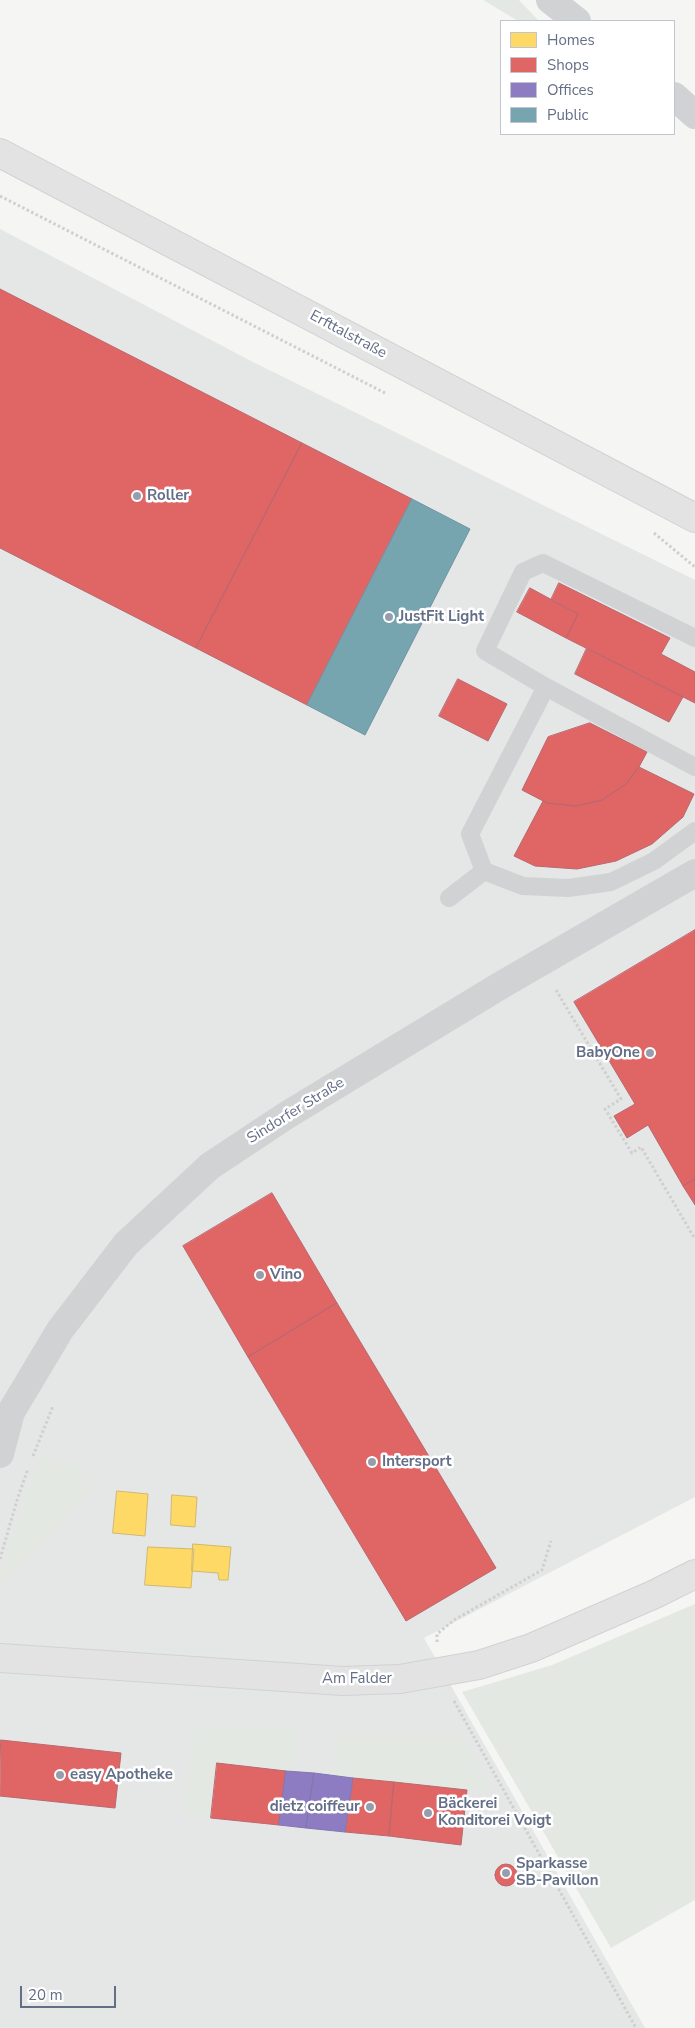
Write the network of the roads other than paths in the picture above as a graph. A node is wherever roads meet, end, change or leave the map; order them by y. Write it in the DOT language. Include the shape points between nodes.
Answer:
graph roads {
  1 [pos="550,0"];
  2 [pos="577,20"];
  3 [pos="675,97"];
  4 [pos="695,115"];
  5 [pos="0,153"];
  6 [pos="695,518"];
  7 [pos="695,638"];
  8 [pos="546,687"];
  9 [pos="695,766"];
  10 [pos="695,830"];
  11 [pos="484,871"];
  12 [pos="695,873"];
  13 [pos="449,898"];
  14 [pos="0,1454"];
  15 [pos="695,1574"];
  16 [pos="0,1658"];
  1 -- 2 [label="street"];
  3 -- 4 [label="street"];
  5 -- 6 [label="main road, Erfttalstraße"];
  7 -- 8 [label="lane" via="543,563 523,572 485,650"];
  8 -- 9 [label="lane"];
  8 -- 11 [label="lane" via="470,834"];
  10 -- 11 [label="lane" via="654,861 611,882 568,888 523,886"];
  11 -- 13 [label="lane"];
  12 -- 14 [label="street, Sindorfer Straße" via="287,1114 210,1166 126,1244 60,1330 12,1412"];
  15 -- 16 [label="main road, Am Falder" via="532,1648 479,1665 400,1679 343,1682"];
}
